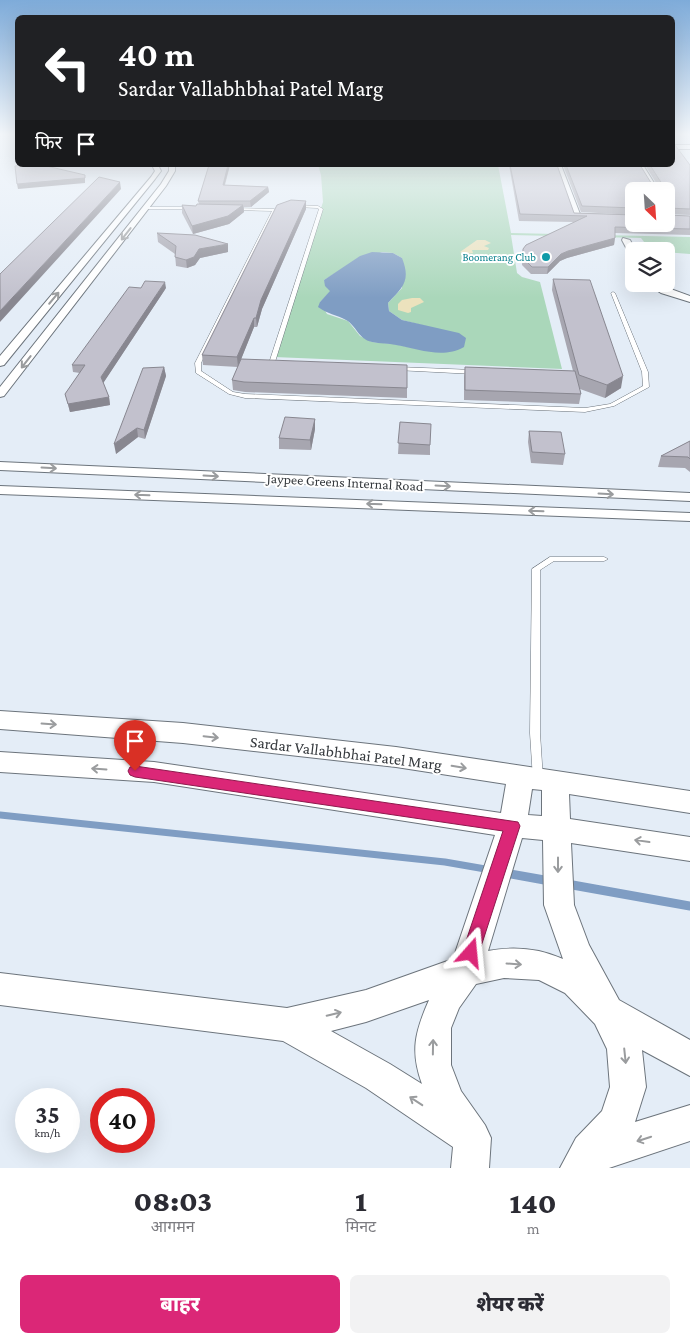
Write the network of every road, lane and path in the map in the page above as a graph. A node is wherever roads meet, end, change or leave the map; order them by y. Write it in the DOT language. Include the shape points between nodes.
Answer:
graph roads {
  1 [pos="144,189"];
  2 [pos="161,189"];
  3 [pos="567,189"];
  4 [pos="136,198"];
  5 [pos="153,199"];
  6 [pos="281,206"];
  7 [pos="290,206"];
  8 [pos="146,208"];
  9 [pos="194,208"];
  10 [pos="224,209"];
  11 [pos="274,210"];
  12 [pos="625,218"];
  13 [pos="667,292"];
  14 [pos="613,293"];
  15 [pos="690,300"];
  16 [pos="0,363"];
  17 [pos="282,364"];
  18 [pos="391,368"];
  19 [pos="481,372"];
  20 [pos="0,394"];
  21 [pos="0,466"];
  22 [pos="0,490"];
  23 [pos="690,497"];
  24 [pos="690,517"];
  25 [pos="604,559"];
  26 [pos="0,720"];
  27 [pos="0,762"];
  28 [pos="538,779"];
  29 [pos="690,802"];
  30 [pos="512,826"];
  31 [pos="556,829"];
  32 [pos="690,849"];
  33 [pos="466,970"];
  34 [pos="0,989"];
  35 [pos="607,1012"];
  36 [pos="287,1025"];
  37 [pos="690,1059"];
  38 [pos="690,1123"];
  39 [pos="471,1153"];
  40 [pos="584,1159"];
  1 -- 4 [label="street"];
  2 -- 5 [label="street"];
  3 -- 12 [label="street" via="577,216"];
  4 -- 5 [label="street"];
  16 -- 4 [label="street, one-way"];
  5 -- 8 [label="street"];
  6 -- 11 [label="lane"];
  7 -- 17 [label="lane" via="308,205 321,209 272,364"];
  8 -- 9 [label="lane"];
  8 -- 20 [label="street, one-way"];
  10 -- 11 [label="lane"];
  11 -- 14 [label="lane" via="198,363 198,372 231,393 585,410 612,405 646,387 645,372"];
  13 -- 15 [label="street"];
  18 -- 19 [label="lane"];
  21 -- 23 [label="street, Jaypee Greens Internal Road, one-way"];
  24 -- 22 [label="street, Jaypee Greens Internal Road, one-way"];
  25 -- 28 [label="lane" via="553,559 536,569 535,733"];
  26 -- 28 [label="street, Sardar Vallabhbhai Patel Marg, one-way" via="192,734 396,757"];
  30 -- 27 [label="street, one-way" via="154,772"];
  28 -- 29 [label="street, Sardar Vallabhbhai Patel Marg"];
  28 -- 30 [label="street"];
  28 -- 31 [label="street"];
  30 -- 31 [label="street"];
  30 -- 33 [label="street"];
  32 -- 31 [label="street, one-way"];
  31 -- 35 [label="street, one-way" via="558,905 575,951"];
  33 -- 35 [label="street, one-way" via="504,963 541,966 577,982"];
  36 -- 33 [label="street, one-way" via="366,1006"];
  39 -- 33 [label="street, one-way" via="433,1065 434,1028 447,997"];
  34 -- 36 [label="street"];
  35 -- 37 [label="street"];
  35 -- 40 [label="street, one-way" via="624,1048 628,1087 616,1123"];
  39 -- 36 [label="street, one-way" via="378,1076"];
  38 -- 40 [label="street, one-way"];
}
